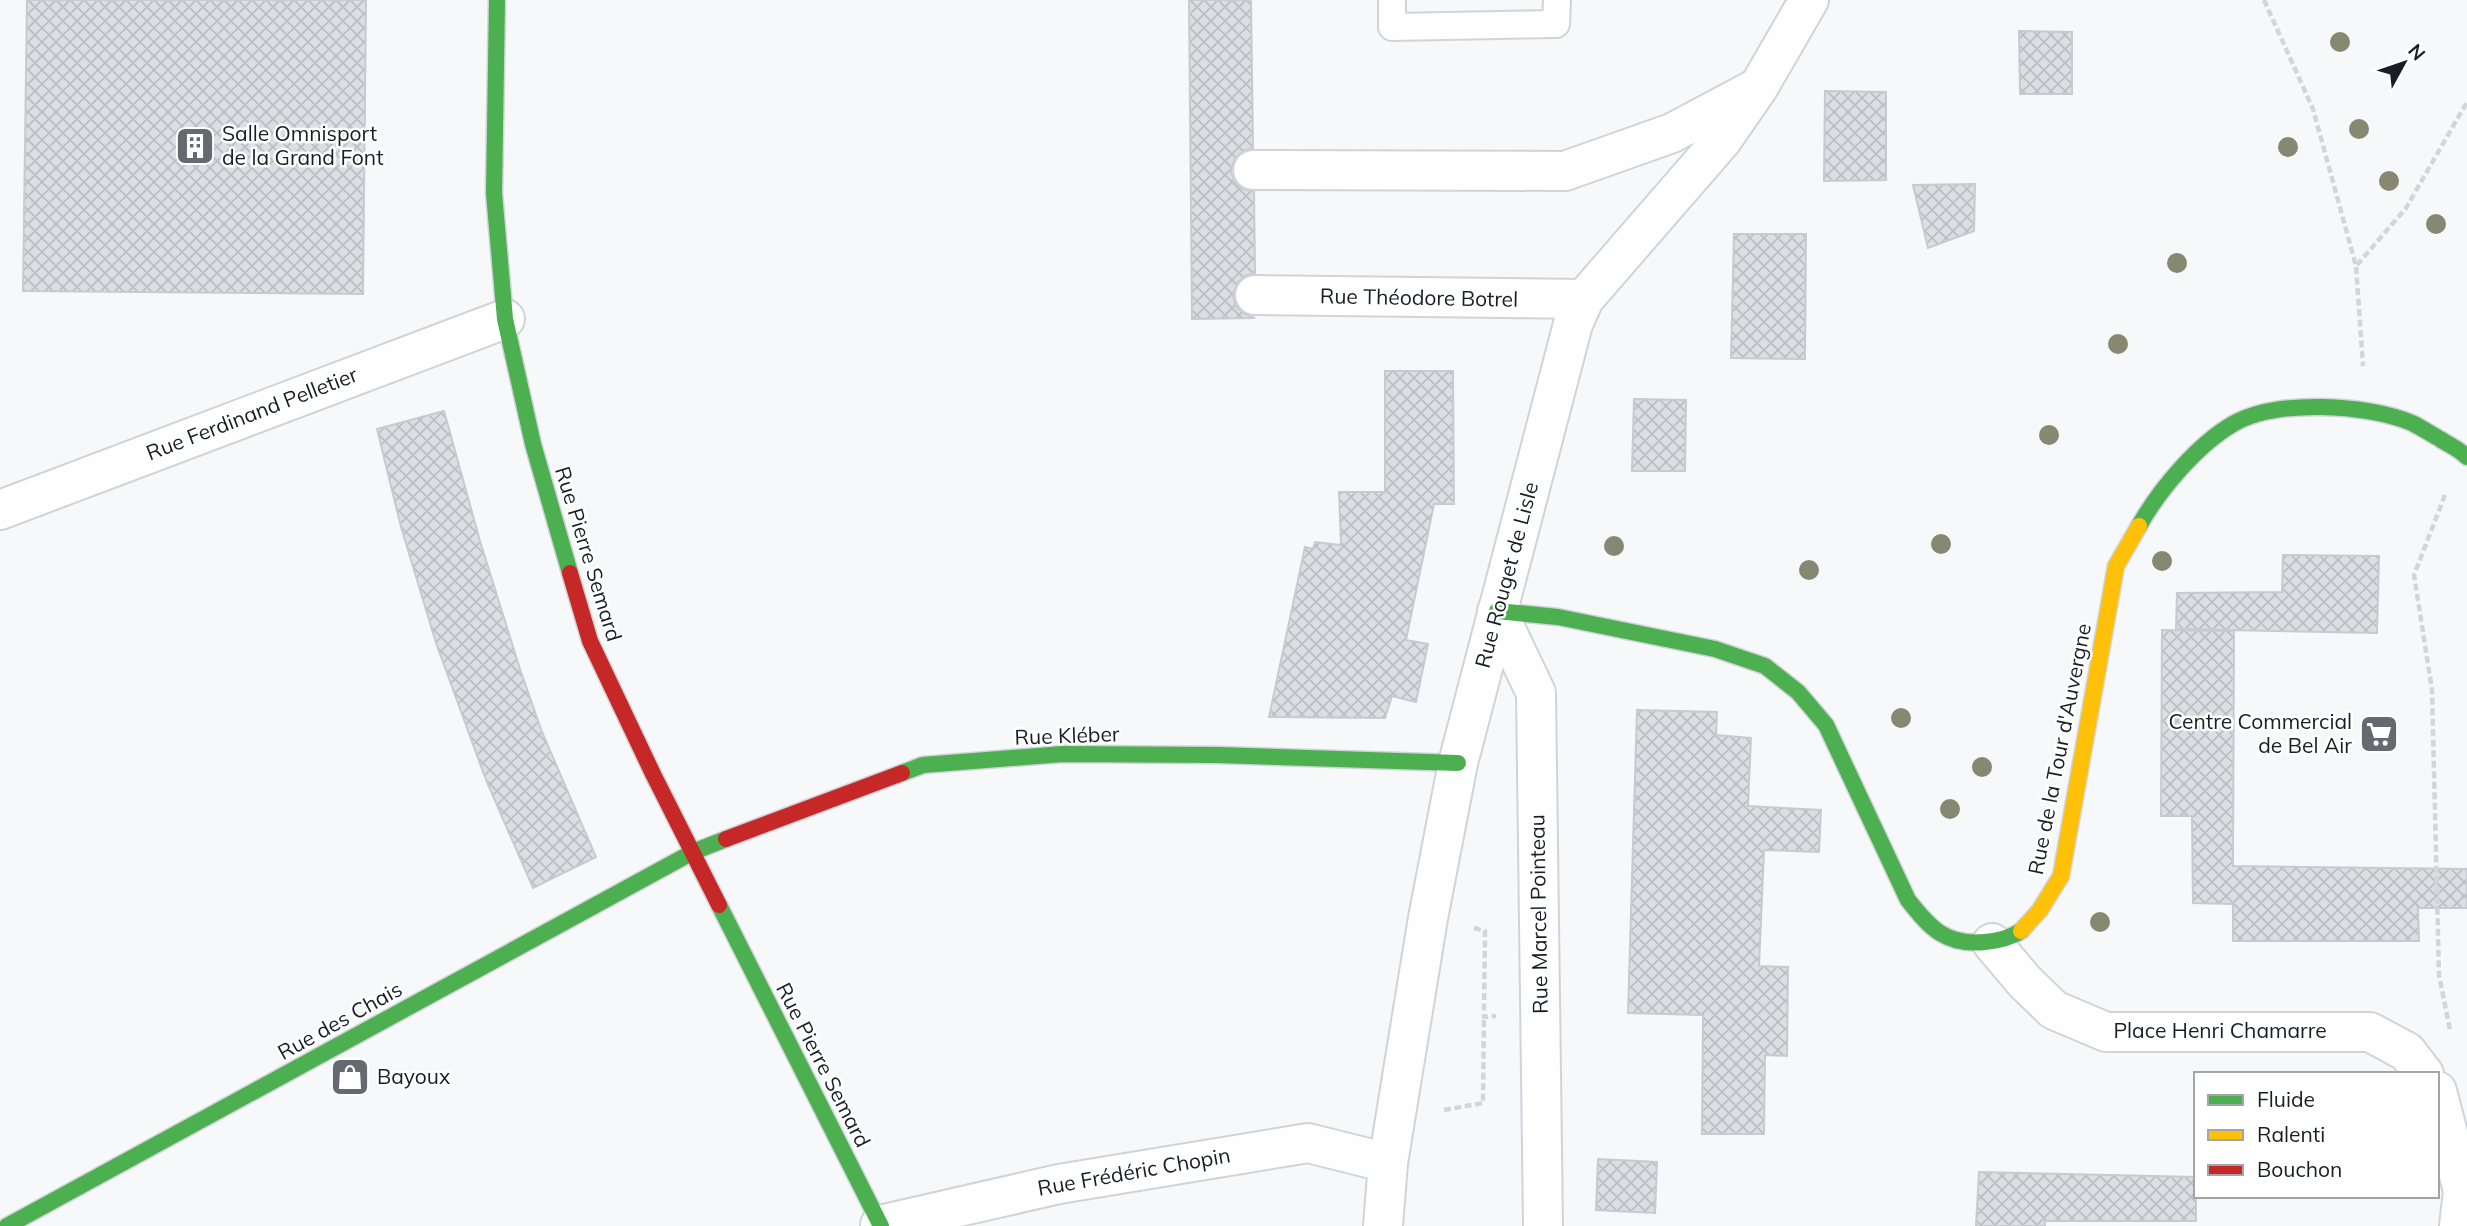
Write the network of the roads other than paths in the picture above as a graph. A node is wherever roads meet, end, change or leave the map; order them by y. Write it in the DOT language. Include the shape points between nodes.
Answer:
graph roads {
  1 [pos="497,0"];
  2 [pos="1392,0"];
  3 [pos="1557,0"];
  4 [pos="1809,0"];
  5 [pos="1758,88"];
  6 [pos="1253,170"];
  7 [pos="1255,295"];
  8 [pos="1584,299"];
  9 [pos="505,319"];
  10 [pos="2465,454"];
  11 [pos="0,509"];
  12 [pos="1497,611"];
  13 [pos="1458,763"];
  14 [pos="693,852"];
  15 [pos="1992,943"];
  16 [pos="2422,1072"];
  17 [pos="2439,1099"];
  18 [pos="1388,1163"];
  19 [pos="880,1225"];
  20 [pos="7,1226"];
  21 [pos="1383,1226"];
  22 [pos="1542,1226"];
  23 [pos="2459,1226"];
  1 -- 9 [label="street, Rue Pierre Semard" via="495,193"];
  2 -- 3 [label="lane" via="1392,27 1556,24"];
  4 -- 5 [label="street, Rue Rouget de Lisle"];
  5 -- 6 [label="street" via="1672,133 1564,171"];
  5 -- 8 [label="street, Rue Rouget de Lisle" via="1722,140"];
  7 -- 8 [label="street, Rue Théodore Botrel"];
  8 -- 12 [label="street, Rue Rouget de Lisle" via="1573,324"];
  9 -- 11 [label="street, Rue Ferdinand Pelletier"];
  9 -- 14 [label="street, Rue Pierre Semard" via="533,444 590,641"];
  10 -- 15 [label="street, Rue de la Tour d'Auvergne" via="2411,423 2325,407 2276,408 2234,423 2203,446 2152,502 2116,566 2062,876 2022,931"];
  12 -- 13 [label="street, Rue Rouget de Lisle"];
  12 -- 15 [label="street, Rue de la Tour d'Auvergne" via="1558,617 1715,649 1765,666 1798,692 1826,725 1908,900 1924,921 1952,941"];
  12 -- 22 [label="street, Rue Marcel Pointeau" via="1536,693"];
  13 -- 14 [label="street, Rue Kléber" via="1063,754 923,765"];
  13 -- 18 [label="street, Rue Rouget de Lisle"];
  14 -- 19 [label="street, Rue Pierre Semard"];
  14 -- 20 [label="street, Rue des Chais"];
  15 -- 16 [label="street, Place Henri Chamarre" via="2054,1010 2106,1032 2370,1032 2407,1052"];
  17 -- 23 [label="street" via="2463,1191"];
  18 -- 19 [label="street, Rue Frédéric Chopin" via="1308,1143 1059,1184"];
  18 -- 21 [label="street, Rue Rouget de Lisle"];
}
